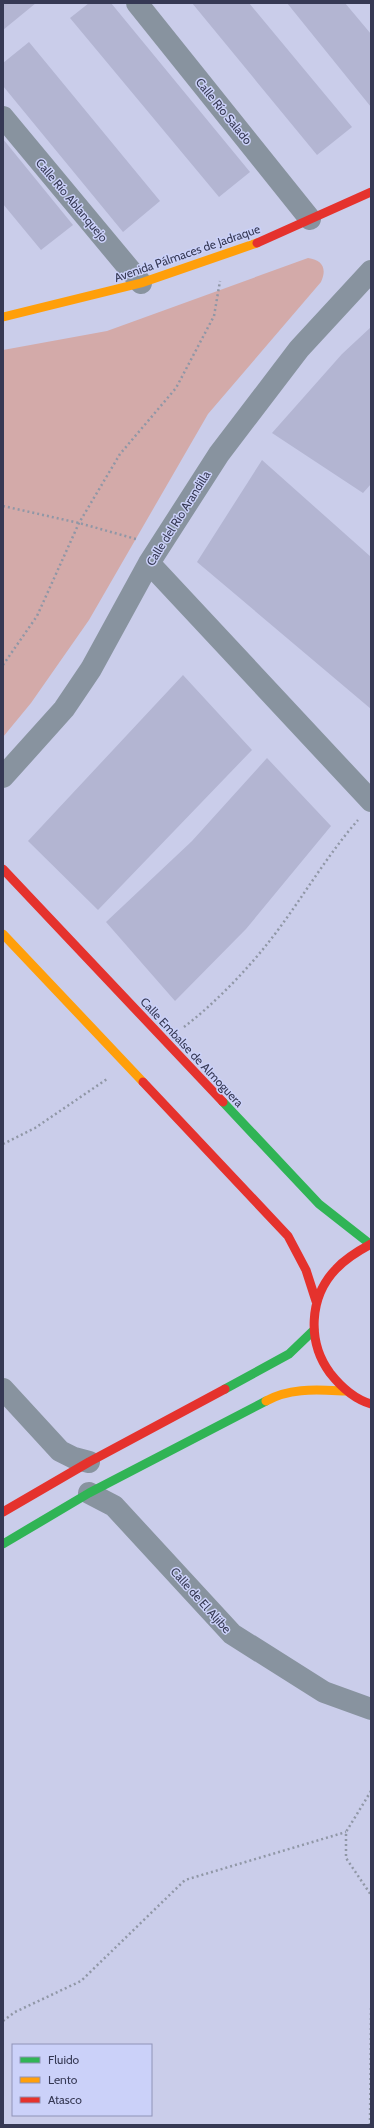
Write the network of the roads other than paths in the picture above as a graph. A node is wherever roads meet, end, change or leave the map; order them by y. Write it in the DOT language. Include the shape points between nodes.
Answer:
graph roads {
  1 [pos="137,3"];
  2 [pos="3,117"];
  3 [pos="371,192"];
  4 [pos="310,219"];
  5 [pos="371,271"];
  6 [pos="141,283"];
  7 [pos="3,318"];
  8 [pos="155,554"];
  9 [pos="3,777"];
  10 [pos="366,808"];
  11 [pos="3,869"];
  12 [pos="3,934"];
  13 [pos="371,1244"];
  14 [pos="316,1301"];
  15 [pos="314,1330"];
  16 [pos="3,1389"];
  17 [pos="346,1391"];
  18 [pos="371,1404"];
  19 [pos="89,1462"];
  20 [pos="89,1493"];
  21 [pos="3,1512"];
  22 [pos="3,1544"];
  23 [pos="371,1709"];
  1 -- 4 [label="street, Calle Río Salado"];
  2 -- 6 [label="street, Calle Río Ablanquejo"];
  3 -- 4 [label="main road, Avenida Pálmaces de Jadraque"];
  4 -- 6 [label="main road, Avenida Pálmaces de Jadraque" via="259,242"];
  5 -- 8 [label="street, Calle del Río Arandilla" via="299,349 250,412 219,454"];
  6 -- 7 [label="main road, Avenida Pálmaces de Jadraque"];
  8 -- 9 [label="street, Calle del Río Arandilla" via="91,669 64,709"];
  8 -- 10 [label="street"];
  11 -- 13 [label="main road, Calle Embalse de Almoguera" via="319,1204"];
  12 -- 14 [label="main road" via="288,1236 306,1270"];
  13 -- 14 [label="main road" via="346,1257 328,1277"];
  14 -- 15 [label="main road"];
  15 -- 17 [label="main road" via="319,1353 330,1374"];
  15 -- 19 [label="main road" via="289,1354 266,1368"];
  16 -- 19 [label="street" via="60,1451"];
  17 -- 18 [label="main road"];
  17 -- 20 [label="main road" via="309,1389 277,1395"];
  19 -- 21 [label="main road"];
  20 -- 22 [label="main road"];
  20 -- 23 [label="street, Calle de El Aljibe" via="114,1506 232,1634 324,1692"];
}
